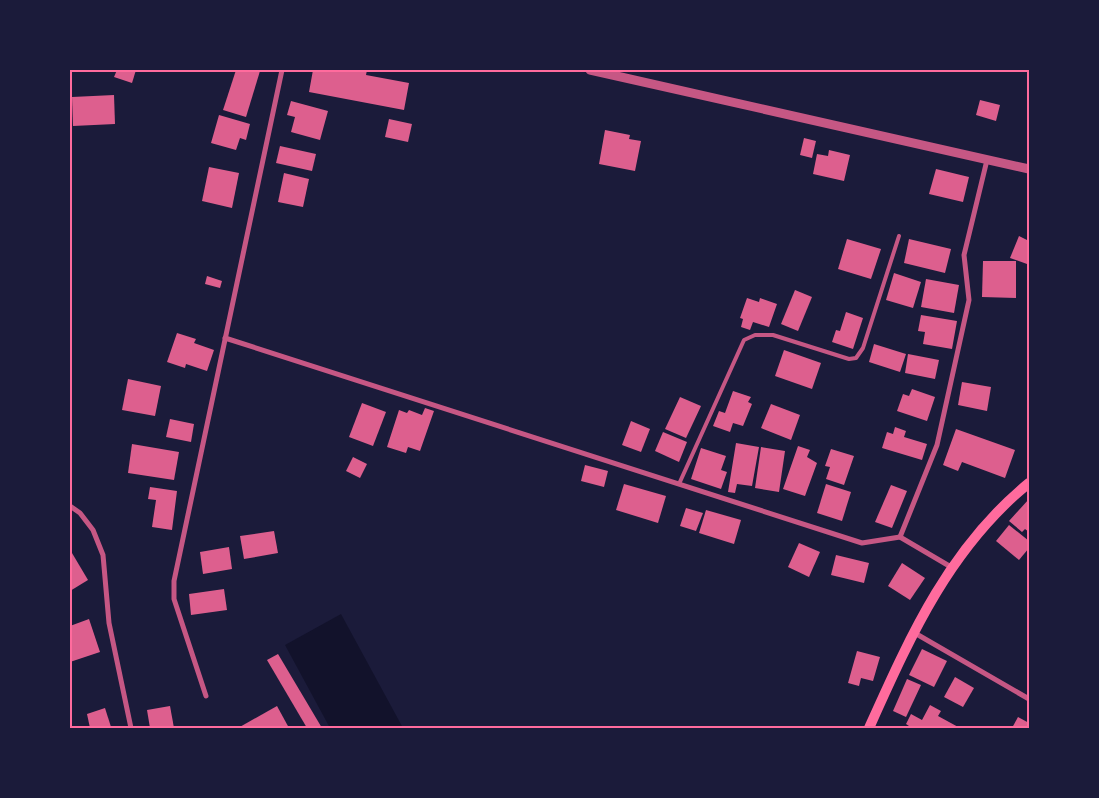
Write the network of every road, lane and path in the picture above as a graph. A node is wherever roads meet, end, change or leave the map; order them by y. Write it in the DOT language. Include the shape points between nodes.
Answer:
graph roads {
  1 [pos="282,70"];
  2 [pos="590,70"];
  3 [pos="987,160"];
  4 [pos="1029,170"];
  5 [pos="899,236"];
  6 [pos="224,338"];
  7 [pos="679,484"];
  8 [pos="1029,484"];
  9 [pos="70,506"];
  10 [pos="900,537"];
  11 [pos="951,567"];
  12 [pos="912,632"];
  13 [pos="206,696"];
  14 [pos="1029,699"];
  15 [pos="131,728"];
  16 [pos="869,728"];
  1 -- 6 [label="street"];
  2 -- 3 [label="street"];
  3 -- 4 [label="street"];
  3 -- 10 [label="street" via="964,255 969,300 937,445"];
  5 -- 7 [label="lane" via="863,348 856,358 849,359 773,335 754,335 744,340"];
  6 -- 7 [label="street"];
  6 -- 13 [label="street" via="174,581 174,599"];
  7 -- 10 [label="street" via="862,543"];
  8 -- 11 [label="main road" via="1000,510"];
  9 -- 15 [label="street" via="93,530 103,555 110,623"];
  10 -- 11 [label="street"];
  11 -- 12 [label="main road"];
  12 -- 14 [label="street"];
  12 -- 16 [label="main road"];
}
